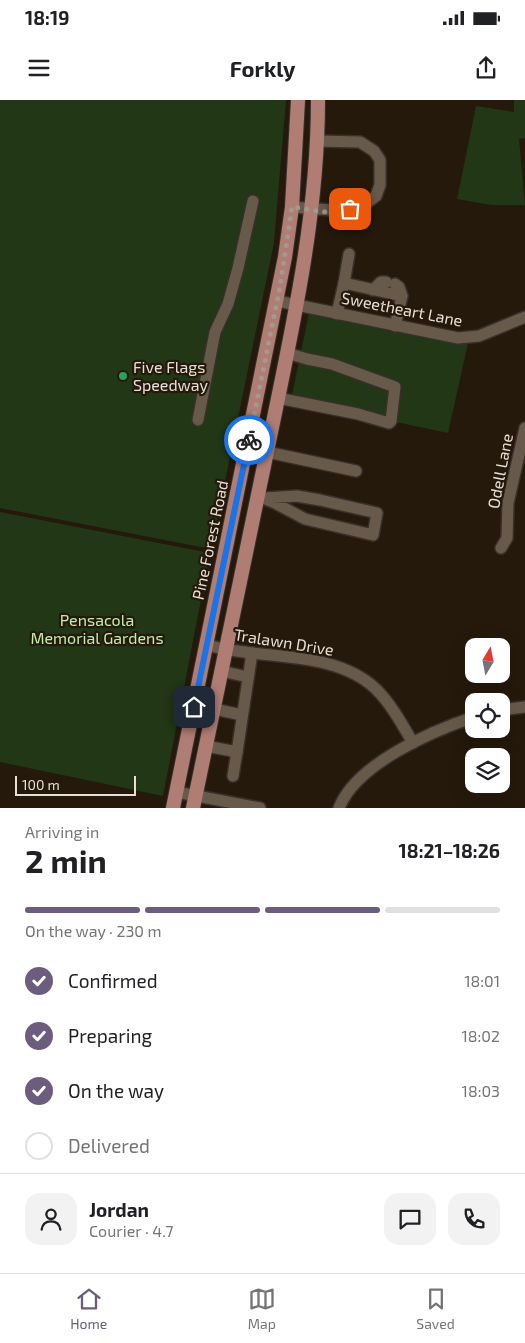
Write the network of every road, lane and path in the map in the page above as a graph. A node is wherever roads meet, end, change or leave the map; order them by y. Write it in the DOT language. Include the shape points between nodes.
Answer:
graph roads {
  1 [pos="298,100"];
  2 [pos="318,100"];
  3 [pos="318,141"];
  4 [pos="253,201"];
  5 [pos="292,207"];
  6 [pos="312,209"];
  7 [pos="349,254"];
  8 [pos="344,283"];
  9 [pos="373,290"];
  10 [pos="402,296"];
  11 [pos="277,301"];
  12 [pos="297,305"];
  13 [pos="333,313"];
  14 [pos="522,318"];
  15 [pos="395,326"];
  16 [pos="525,331"];
  17 [pos="287,353"];
  18 [pos="278,398"];
  19 [pos="198,420"];
  20 [pos="525,428"];
  21 [pos="250,432"];
  22 [pos="270,436"];
  23 [pos="267,452"];
  24 [pos="356,471"];
  25 [pos="261,497"];
  26 [pos="502,548"];
  27 [pos="216,600"];
  28 [pos="235,604"];
  29 [pos="206,645"];
  30 [pos="226,649"];
  31 [pos="252,653"];
  32 [pos="221,671"];
  33 [pos="248,677"];
  34 [pos="525,707"];
  35 [pos="214,709"];
  36 [pos="510,709"];
  37 [pos="242,715"];
  38 [pos="465,720"];
  39 [pos="413,743"];
  40 [pos="206,746"];
  41 [pos="237,752"];
  42 [pos="233,776"];
  43 [pos="176,792"];
  44 [pos="194,802"];
  45 [pos="173,808"];
  46 [pos="260,808"];
  47 [pos="339,808"];
  1 -- 5 [label="main road, Pine Forest Road"];
  2 -- 3 [label="main road"];
  3 -- 6 [label="main road"];
  3 -- 6 [label="street" via="360,142 374,151 380,160 380,186 376,196 368,202 344,212"];
  4 -- 19 [label="street" via="228,304 215,332"];
  5 -- 6 [label="street"];
  5 -- 11 [label="main road, Pine Forest Road"];
  6 -- 12 [label="main road"];
  7 -- 8 [label="street"];
  8 -- 9 [label="street"];
  8 -- 13 [label="street"];
  9 -- 10 [label="street"];
  9 -- 10 [label="street" via="381,282 390,283 399,287"];
  10 -- 15 [label="street"];
  11 -- 12 [label="street, Sweetheart Lane"];
  11 -- 21 [label="main road, Pine Forest Road"];
  12 -- 13 [label="street, Sweetheart Lane"];
  12 -- 17 [label="main road"];
  13 -- 15 [label="street, Sweetheart Lane"];
  14 -- 15 [label="street, Sweetheart Lane" via="494,331 465,338"];
  14 -- 16 [label="street"];
  17 -- 18 [label="main road"];
  17 -- 18 [label="street" via="332,364 395,387 391,420 389,423"];
  18 -- 22 [label="main road"];
  20 -- 26 [label="street, Odell Lane" via="508,503 507,538"];
  21 -- 22 [label="main road"];
  21 -- 27 [label="main road, Pine Forest Road"];
  22 -- 23 [label="main road"];
  23 -- 24 [label="street"];
  23 -- 25 [label="main road"];
  25 -- 25 [label="street" via="304,519 373,535 377,513 297,496"];
  25 -- 28 [label="main road"];
  27 -- 28 [label="main road"];
  27 -- 29 [label="main road, Pine Forest Road"];
  28 -- 30 [label="main road"];
  29 -- 30 [label="street, Tralawn Drive"];
  29 -- 43 [label="main road, Pine Forest Road"];
  30 -- 31 [label="street, Tralawn Drive"];
  30 -- 32 [label="main road"];
  31 -- 33 [label="street"];
  31 -- 39 [label="street, Tralawn Drive" via="336,667 365,680 377,690"];
  32 -- 33 [label="street"];
  32 -- 35 [label="main road"];
  33 -- 37 [label="street"];
  34 -- 36 [label="street"];
  35 -- 37 [label="street"];
  35 -- 40 [label="main road"];
  37 -- 41 [label="street"];
  38 -- 39 [label="street"];
  39 -- 47 [label="street" via="372,768 353,787"];
  40 -- 41 [label="street"];
  40 -- 44 [label="main road"];
  41 -- 42 [label="street"];
  43 -- 44 [label="street"];
  43 -- 45 [label="main road, Pine Forest Road"];
  44 -- 46 [label="street"];
}
